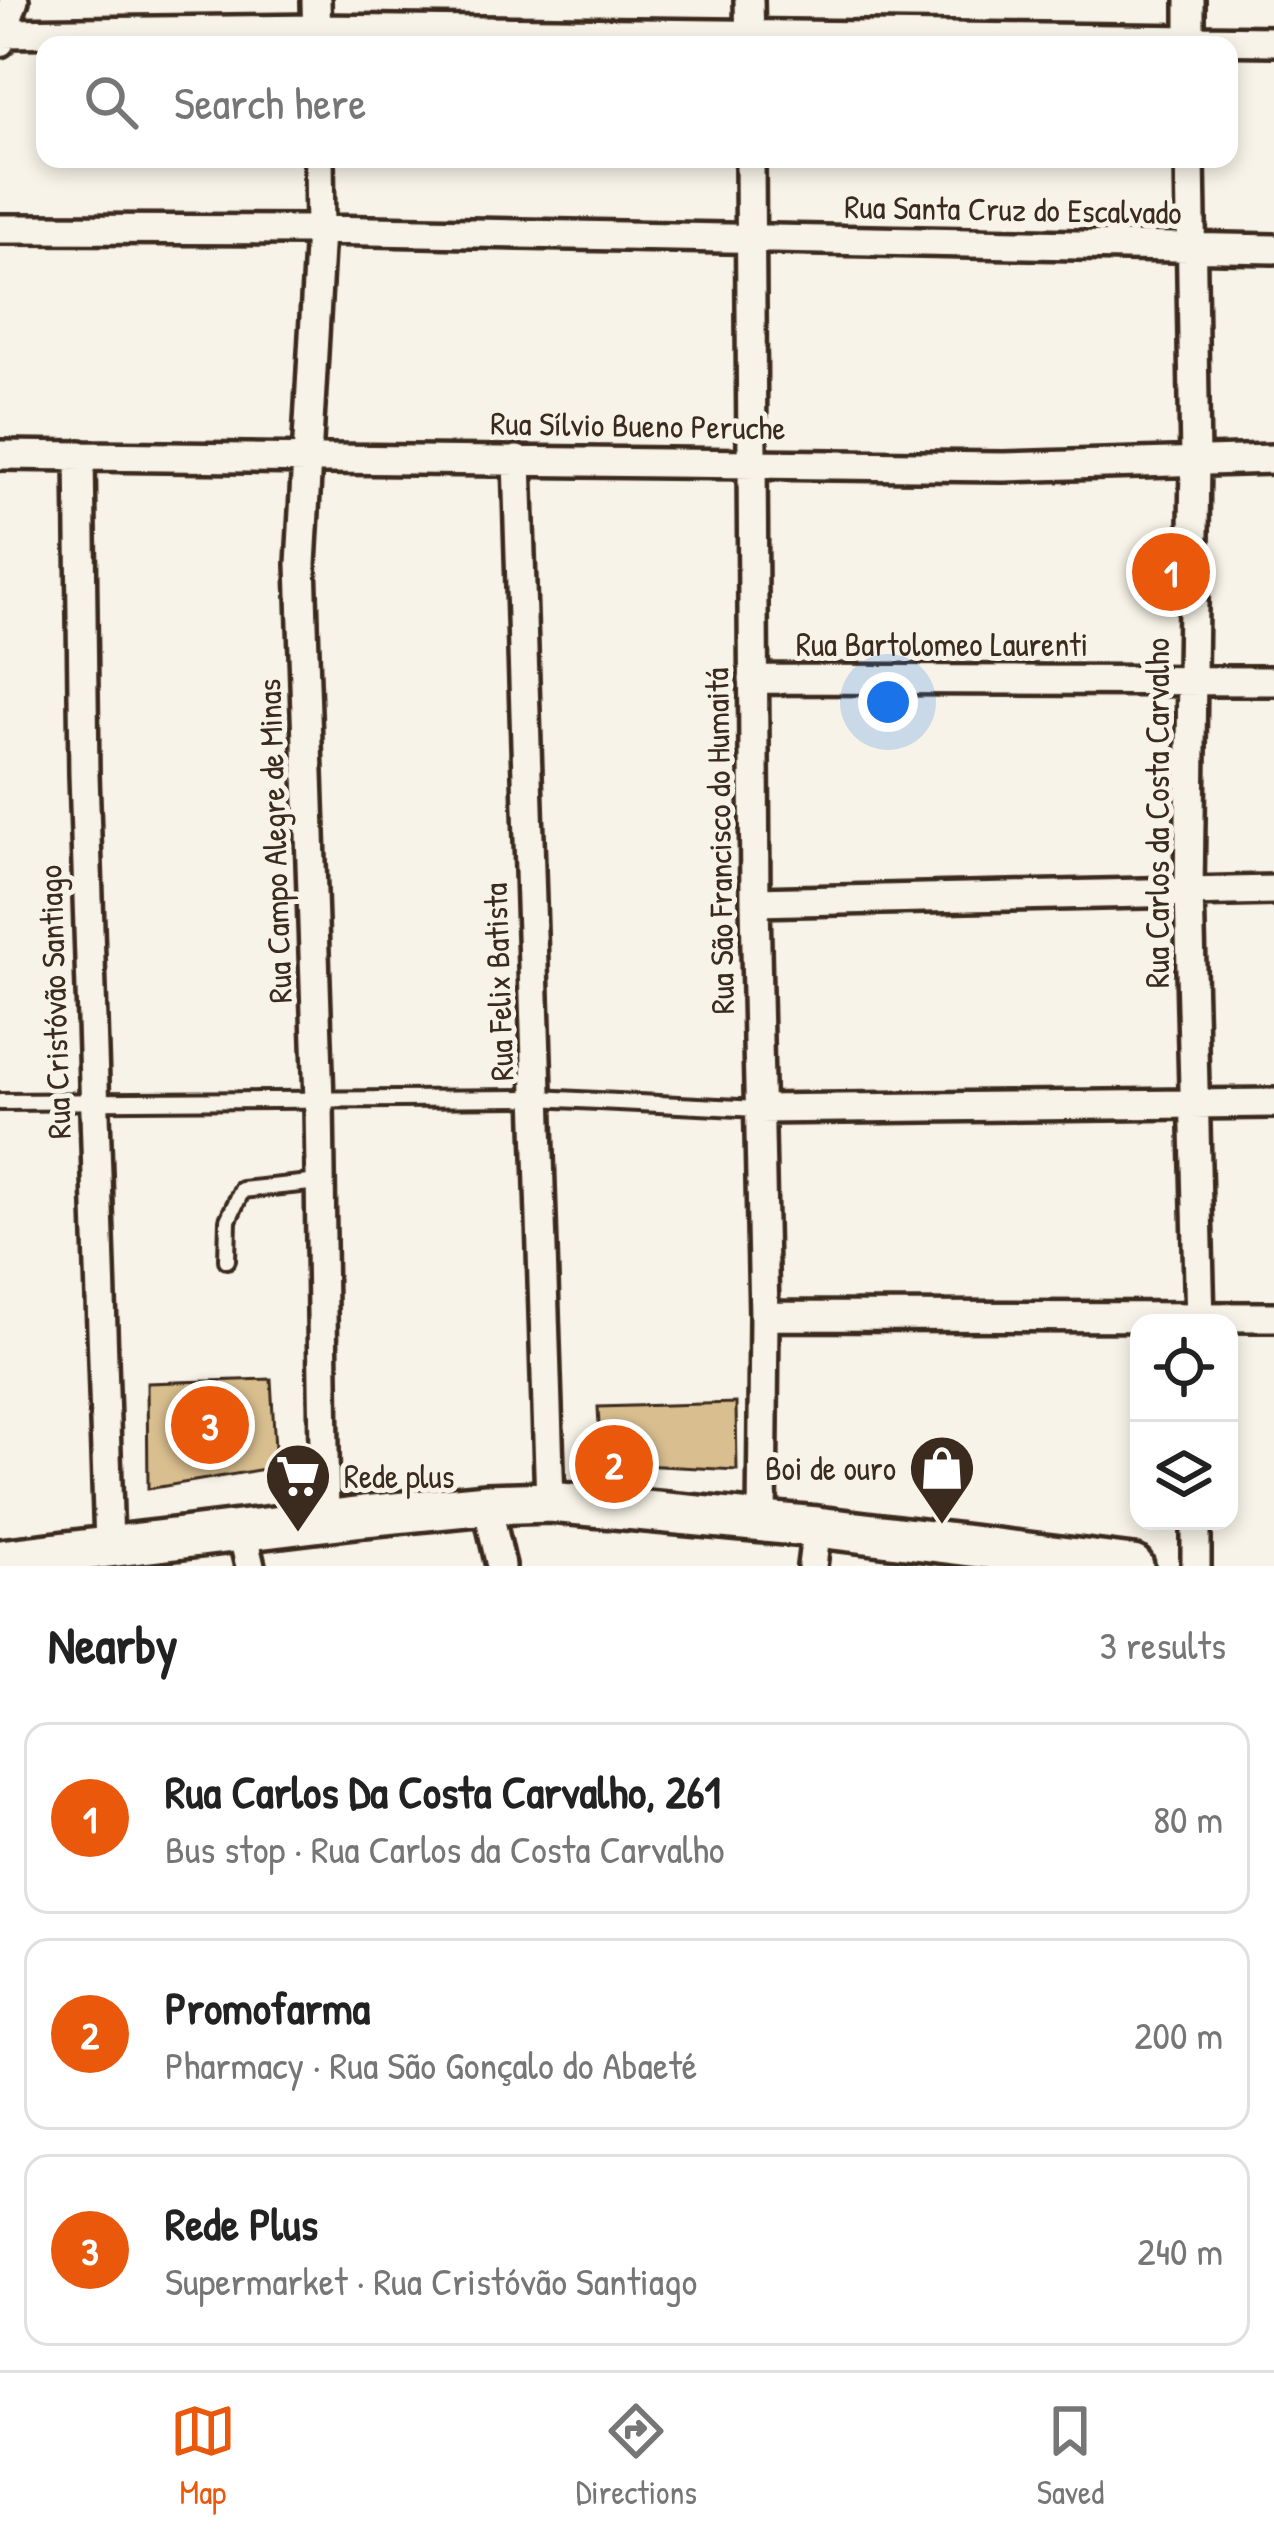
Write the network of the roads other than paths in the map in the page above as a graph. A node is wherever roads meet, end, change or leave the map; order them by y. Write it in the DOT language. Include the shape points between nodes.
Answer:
graph roads {
  1 [pos="14,0"];
  2 [pos="316,0"];
  3 [pos="749,0"];
  4 [pos="1190,0"];
  5 [pos="317,36"];
  6 [pos="750,36"];
  7 [pos="1190,36"];
  8 [pos="2,38"];
  9 [pos="36,38"];
  10 [pos="1274,41"];
  11 [pos="1238,42"];
  12 [pos="319,168"];
  13 [pos="750,168"];
  14 [pos="1190,168"];
  15 [pos="0,229"];
  16 [pos="320,230"];
  17 [pos="751,241"];
  18 [pos="1191,248"];
  19 [pos="1274,249"];
  20 [pos="0,454"];
  21 [pos="80,455"];
  22 [pos="306,458"];
  23 [pos="1274,459"];
  24 [pos="517,460"];
  25 [pos="1195,460"];
  26 [pos="752,462"];
  27 [pos="753,679"];
  28 [pos="1274,681"];
  29 [pos="1192,682"];
  30 [pos="1274,890"];
  31 [pos="1189,891"];
  32 [pos="755,902"];
  33 [pos="538,1098"];
  34 [pos="0,1102"];
  35 [pos="93,1102"];
  36 [pos="319,1102"];
  37 [pos="1274,1103"];
  38 [pos="1195,1104"];
  39 [pos="759,1109"];
  40 [pos="320,1182"];
  41 [pos="227,1260"];
  42 [pos="1200,1314"];
  43 [pos="764,1316"];
  44 [pos="1274,1317"];
  45 [pos="1238,1318"];
  46 [pos="1130,1319"];
  47 [pos="550,1502"];
  48 [pos="488,1504"];
  49 [pos="325,1521"];
  50 [pos="762,1522"];
  51 [pos="1196,1530"];
  52 [pos="109,1546"];
  53 [pos="814,1547"];
  54 [pos="246,1549"];
  55 [pos="0,1560"];
  56 [pos="1061,1562"];
  57 [pos="501,1566"];
  58 [pos="1132,1566"];
  59 [pos="1196,1566"];
  1 -- 8 [label="street"];
  2 -- 5 [label="street"];
  3 -- 6 [label="street"];
  4 -- 7 [label="street"];
  8 -- 9 [label="street"];
  10 -- 11 [label="street"];
  12 -- 16 [label="street, Rua Campo Alegre de Minas"];
  13 -- 17 [label="street, Rua São Francisco do Humaitá"];
  14 -- 18 [label="street, Rua Carlos da Costa Carvalho"];
  15 -- 16 [label="street, Rua Santa Cruz do Escalvado"];
  16 -- 17 [label="street, Rua Santa Cruz do Escalvado"];
  16 -- 22 [label="street, Rua Campo Alegre de Minas"];
  17 -- 18 [label="street, Rua Santa Cruz do Escalvado"];
  17 -- 26 [label="street, Rua São Francisco do Humaitá"];
  18 -- 19 [label="street, Rua Santa Cruz do Escalvado"];
  18 -- 25 [label="street, Rua Carlos da Costa Carvalho"];
  20 -- 21 [label="street, Rua Sílvio Bueno Peruche"];
  21 -- 22 [label="street, Rua Sílvio Bueno Peruche"];
  21 -- 35 [label="street, Rua Cristóvão Santiago"];
  22 -- 24 [label="street, Rua Sílvio Bueno Peruche"];
  22 -- 36 [label="street, Rua Campo Alegre de Minas" via="301,564"];
  23 -- 25 [label="street, Rua Sílvio Bueno Peruche"];
  24 -- 26 [label="street, Rua Sílvio Bueno Peruche"];
  24 -- 33 [label="street, Rua Felix Batista"];
  25 -- 26 [label="street, Rua Sílvio Bueno Peruche" via="1003,467"];
  25 -- 29 [label="street, Rua Carlos da Costa Carvalho"];
  26 -- 27 [label="street, Rua São Francisco do Humaitá"];
  27 -- 29 [label="street, Rua Bartolomeo Laurenti"];
  27 -- 32 [label="street, Rua São Francisco do Humaitá"];
  28 -- 29 [label="street, Rua Bartolomeo Laurenti"];
  29 -- 31 [label="street, Rua Carlos da Costa Carvalho"];
  30 -- 31 [label="street"];
  31 -- 32 [label="street"];
  31 -- 38 [label="street, Rua Carlos da Costa Carvalho"];
  32 -- 39 [label="street, Rua São Francisco do Humaitá"];
  33 -- 36 [label="lane"];
  33 -- 39 [label="lane"];
  33 -- 47 [label="street, Rua Felix Batista"];
  34 -- 35 [label="lane"];
  35 -- 36 [label="lane"];
  35 -- 52 [label="street, Rua Cristóvão Santiago"];
  36 -- 40 [label="street, Rua Campo Alegre de Minas"];
  37 -- 38 [label="street"];
  38 -- 39 [label="street"];
  38 -- 42 [label="street, Rua Carlos da Costa Carvalho"];
  39 -- 43 [label="street, Rua São Francisco do Humaitá"];
  40 -- 41 [label="lane" via="242,1190 228,1220"];
  40 -- 49 [label="street, Rua Campo Alegre de Minas"];
  43 -- 46 [label="street"];
  43 -- 50 [label="street, Rua São Francisco do Humaitá"];
  44 -- 45 [label="street"];
  47 -- 48 [label="street"];
  47 -- 50 [label="street"];
  48 -- 49 [label="street"];
  48 -- 57 [label="street"];
  49 -- 54 [label="street"];
  50 -- 53 [label="street"];
  51 -- 59 [label="street"];
  52 -- 54 [label="street"];
  52 -- 55 [label="street"];
  53 -- 56 [label="street"];
  56 -- 58 [label="street"];
}
